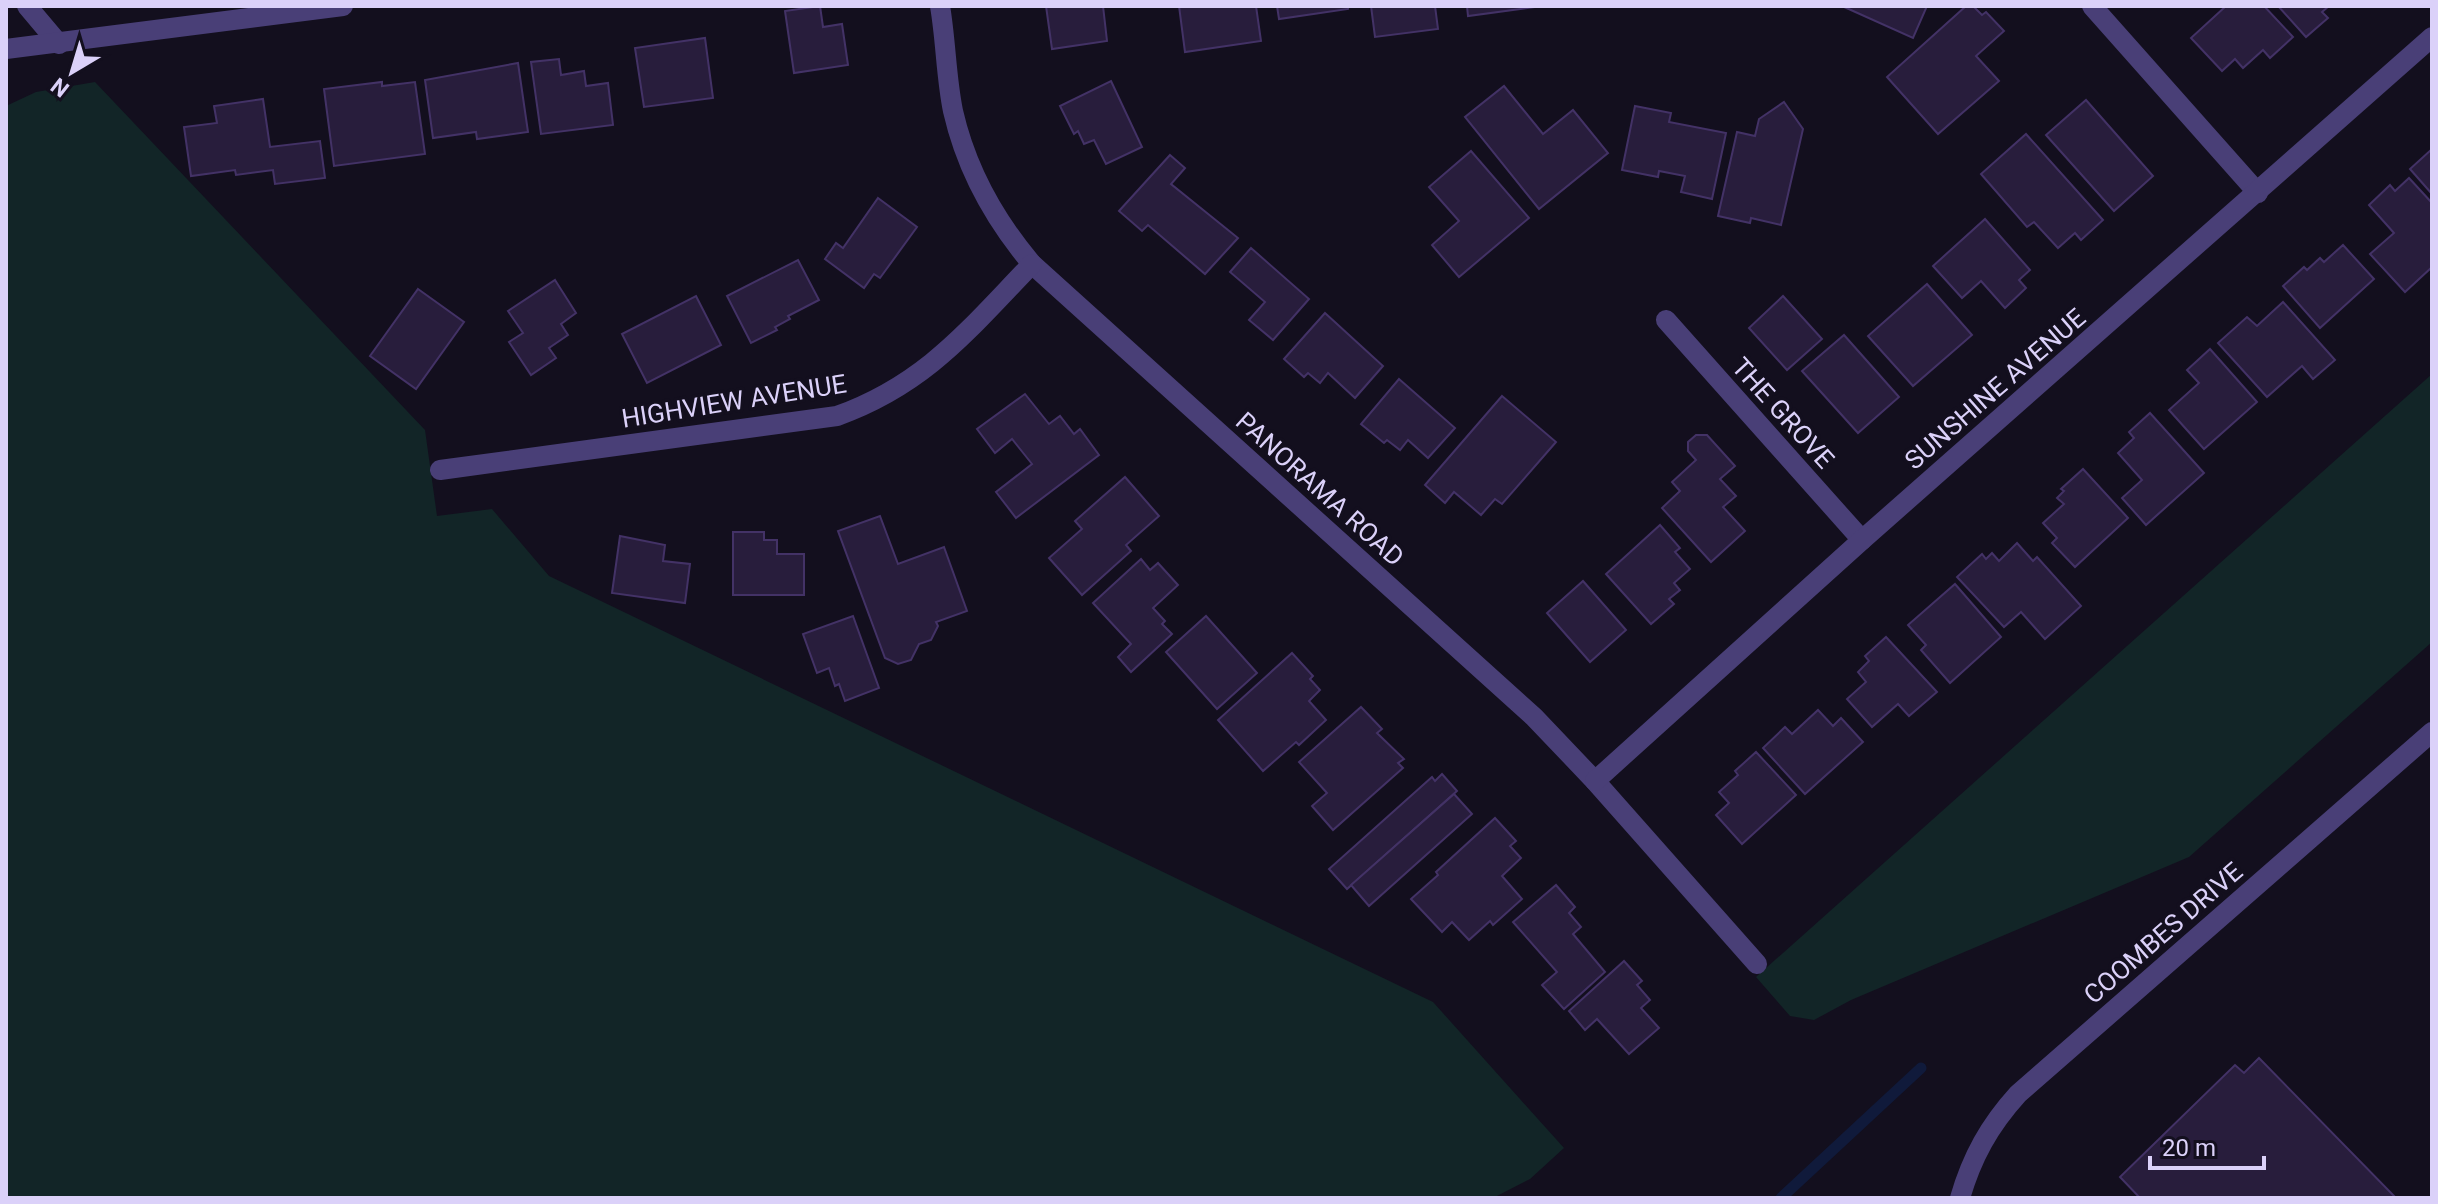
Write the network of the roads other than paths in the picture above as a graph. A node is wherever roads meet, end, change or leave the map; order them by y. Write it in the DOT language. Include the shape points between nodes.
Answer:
graph roads {
  1 [pos="27,6"];
  2 [pos="343,6"];
  3 [pos="940,6"];
  4 [pos="2092,6"];
  5 [pos="2432,37"];
  6 [pos="59,44"];
  7 [pos="6,49"];
  8 [pos="2258,193"];
  9 [pos="1032,264"];
  10 [pos="1666,320"];
  11 [pos="440,470"];
  12 [pos="1862,540"];
  13 [pos="2432,732"];
  14 [pos="1595,781"];
  15 [pos="1757,964"];
  16 [pos="1960,1198"];
  1 -- 6 [label="street"];
  2 -- 6 [label="street"];
  3 -- 9 [label="street, PANORAMA ROAD" via="962,144 990,206"];
  4 -- 8 [label="street"];
  5 -- 8 [label="street, SUNSHINE AVENUE"];
  6 -- 7 [label="street"];
  8 -- 12 [label="street, SUNSHINE AVENUE"];
  9 -- 11 [label="street, HIGHVIEW AVENUE" via="932,365 850,411 796,423"];
  9 -- 14 [label="street, PANORAMA ROAD" via="1508,693"];
  10 -- 12 [label="street, THE GROVE"];
  12 -- 14 [label="street, SUNSHINE AVENUE"];
  13 -- 16 [label="street, COOMBES DRIVE" via="2018,1094 1978,1148"];
  14 -- 15 [label="street, PANORAMA ROAD"];
}
